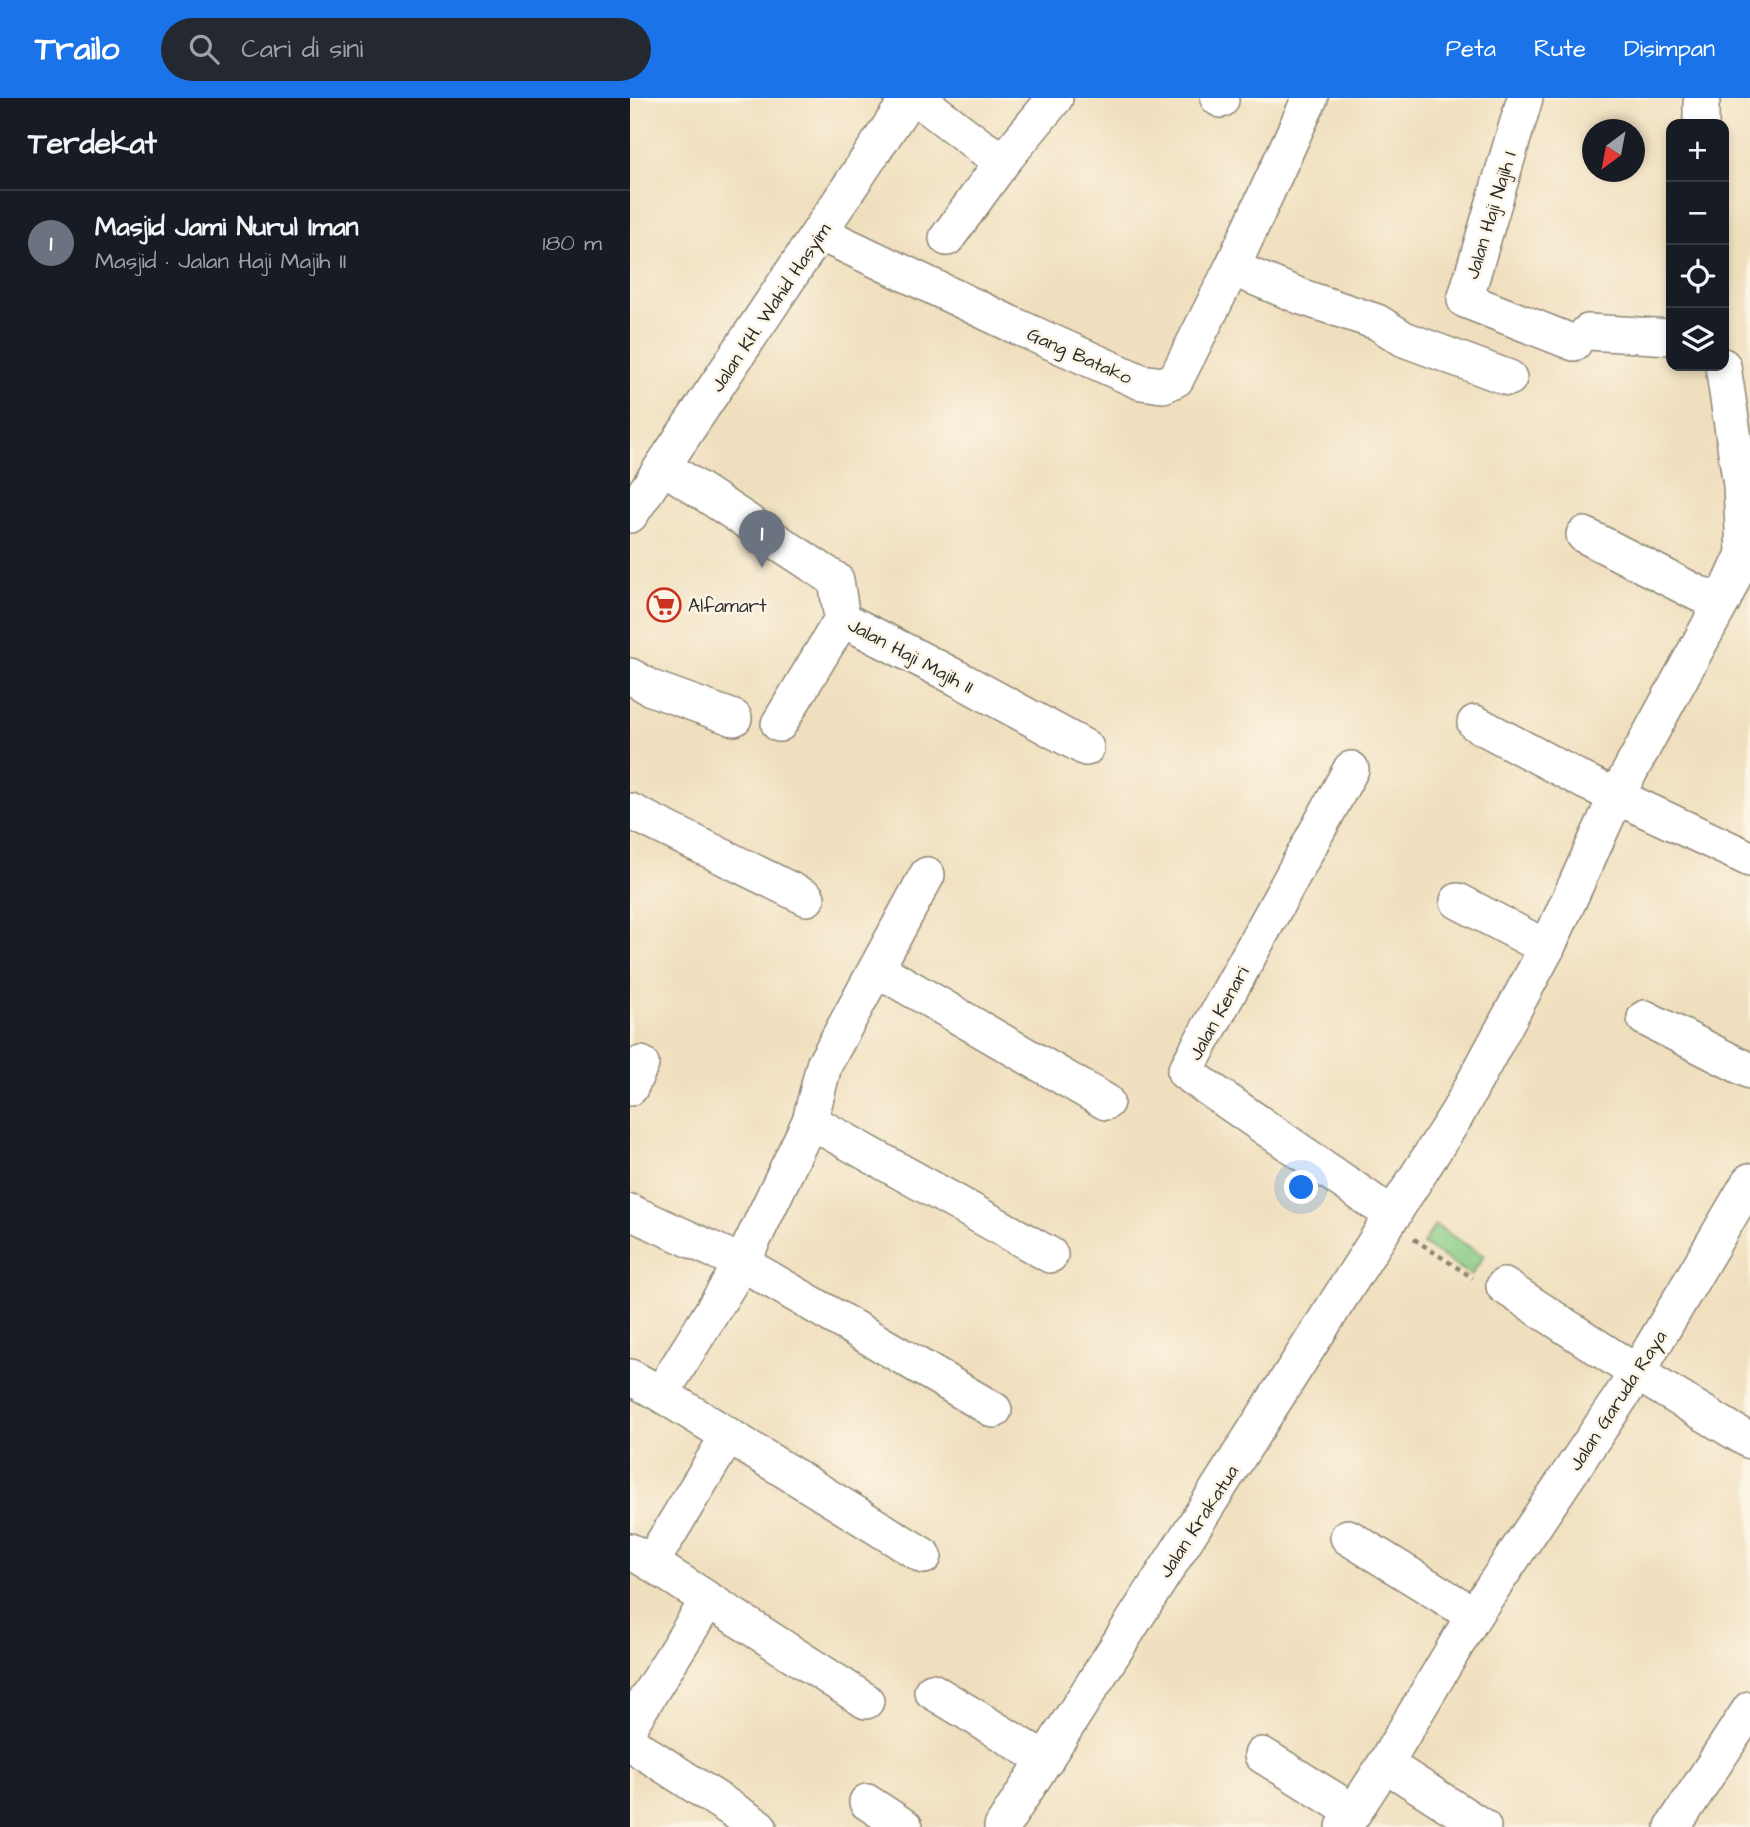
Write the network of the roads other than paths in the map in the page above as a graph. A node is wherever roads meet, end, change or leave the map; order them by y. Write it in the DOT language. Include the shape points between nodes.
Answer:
graph roads {
  1 [pos="909,98"];
  2 [pos="917,98"];
  3 [pos="1055,98"];
  4 [pos="1310,98"];
  5 [pos="1525,98"];
  6 [pos="1703,98"];
  7 [pos="1701,119"];
  8 [pos="1003,161"];
  9 [pos="820,233"];
  10 [pos="947,238"];
  11 [pos="1232,268"];
  12 [pos="1666,337"];
  13 [pos="1724,371"];
  14 [pos="1509,378"];
  15 [pos="663,466"];
  16 [pos="630,515"];
  17 [pos="1584,535"];
  18 [pos="1723,600"];
  19 [pos="842,619"];
  20 [pos="630,676"];
  21 [pos="734,718"];
  22 [pos="1475,723"];
  23 [pos="779,724"];
  24 [pos="1086,748"];
  25 [pos="1351,769"];
  26 [pos="1616,797"];
  27 [pos="630,811"];
  28 [pos="1750,859"];
  29 [pos="927,875"];
  30 [pos="807,898"];
  31 [pos="1458,901"];
  32 [pos="1547,948"];
  33 [pos="877,969"];
  34 [pos="1645,1018"];
  35 [pos="1750,1071"];
  36 [pos="1106,1102"];
  37 [pos="810,1121"];
  38 [pos="1750,1181"];
  39 [pos="630,1212"];
  40 [pos="1394,1214"];
  41 [pos="1051,1255"];
  42 [pos="742,1263"];
  43 [pos="1504,1286"];
  44 [pos="1637,1373"];
  45 [pos="630,1377"];
  46 [pos="661,1394"];
  47 [pos="995,1410"];
  48 [pos="728,1436"];
  49 [pos="1750,1441"];
  50 [pos="1348,1537"];
  51 [pos="924,1556"];
  52 [pos="640,1557"];
  53 [pos="708,1600"];
  54 [pos="1474,1615"];
  55 [pos="932,1691"];
  56 [pos="866,1702"];
  57 [pos="1750,1709"];
  58 [pos="630,1725"];
  59 [pos="630,1743"];
  60 [pos="1262,1755"];
  61 [pos="1046,1760"];
  62 [pos="1385,1764"];
  63 [pos="867,1802"];
  64 [pos="1349,1819"];
  65 [pos="759,1827"];
  66 [pos="905,1827"];
  67 [pos="1002,1827"];
  68 [pos="1483,1827"];
  69 [pos="1673,1827"];
  1 -- 9 [label="street, Jalan KH. Wahid Hasyim"];
  2 -- 8 [label="street"];
  3 -- 8 [label="street"];
  4 -- 11 [label="street, Gang Batako"];
  5 -- 12 [label="street, Jalan Haji Najih I" via="1465,300 1581,338"];
  6 -- 7 [label="street"];
  8 -- 10 [label="street"];
  9 -- 11 [label="street, Gang Batako" via="1141,382 1163,385 1176,379"];
  9 -- 15 [label="street, Jalan KH. Wahid Hasyim"];
  11 -- 14 [label="street"];
  13 -- 18 [label="street, Jalan Krakatua" via="1741,485 1744,554"];
  15 -- 16 [label="street, Jalan KH. Wahid Hasyim"];
  15 -- 19 [label="street, Jalan Haji Majih II" via="836,580"];
  17 -- 18 [label="street" via="1699,594"];
  18 -- 26 [label="street, Jalan Krakatua"];
  19 -- 23 [label="street"];
  19 -- 24 [label="street, Jalan Haji Majih II"];
  20 -- 21 [label="street"];
  22 -- 26 [label="street"];
  25 -- 40 [label="street, Jalan Kenari" via="1185,1072"];
  26 -- 28 [label="street"];
  26 -- 32 [label="street, Jalan Krakatua"];
  27 -- 30 [label="street"];
  29 -- 33 [label="street"];
  31 -- 32 [label="street"];
  32 -- 40 [label="street, Jalan Krakatua" via="1457,1114"];
  33 -- 36 [label="street"];
  33 -- 37 [label="street" via="824,1065"];
  34 -- 35 [label="street"];
  37 -- 41 [label="street"];
  37 -- 42 [label="street"];
  38 -- 44 [label="street, Jalan Garuda Raya"];
  39 -- 42 [label="street"];
  40 -- 61 [label="street, Jalan Krakatua"];
  42 -- 46 [label="street"];
  42 -- 47 [label="street"];
  43 -- 44 [label="street"];
  44 -- 49 [label="street"];
  44 -- 54 [label="street, Jalan Garuda Raya"];
  45 -- 46 [label="street"];
  46 -- 48 [label="street"];
  48 -- 51 [label="street"];
  48 -- 52 [label="street"];
  50 -- 54 [label="street"];
  52 -- 53 [label="street"];
  53 -- 56 [label="street"];
  53 -- 58 [label="street"];
  54 -- 62 [label="street, Jalan Garuda Raya"];
  55 -- 61 [label="street"];
  57 -- 69 [label="street"];
  59 -- 65 [label="street"];
  60 -- 64 [label="street"];
  61 -- 67 [label="street, Jalan Krakatua"];
  62 -- 64 [label="street, Jalan Garuda Raya"];
  62 -- 68 [label="street"];
  63 -- 66 [label="street"];
}
